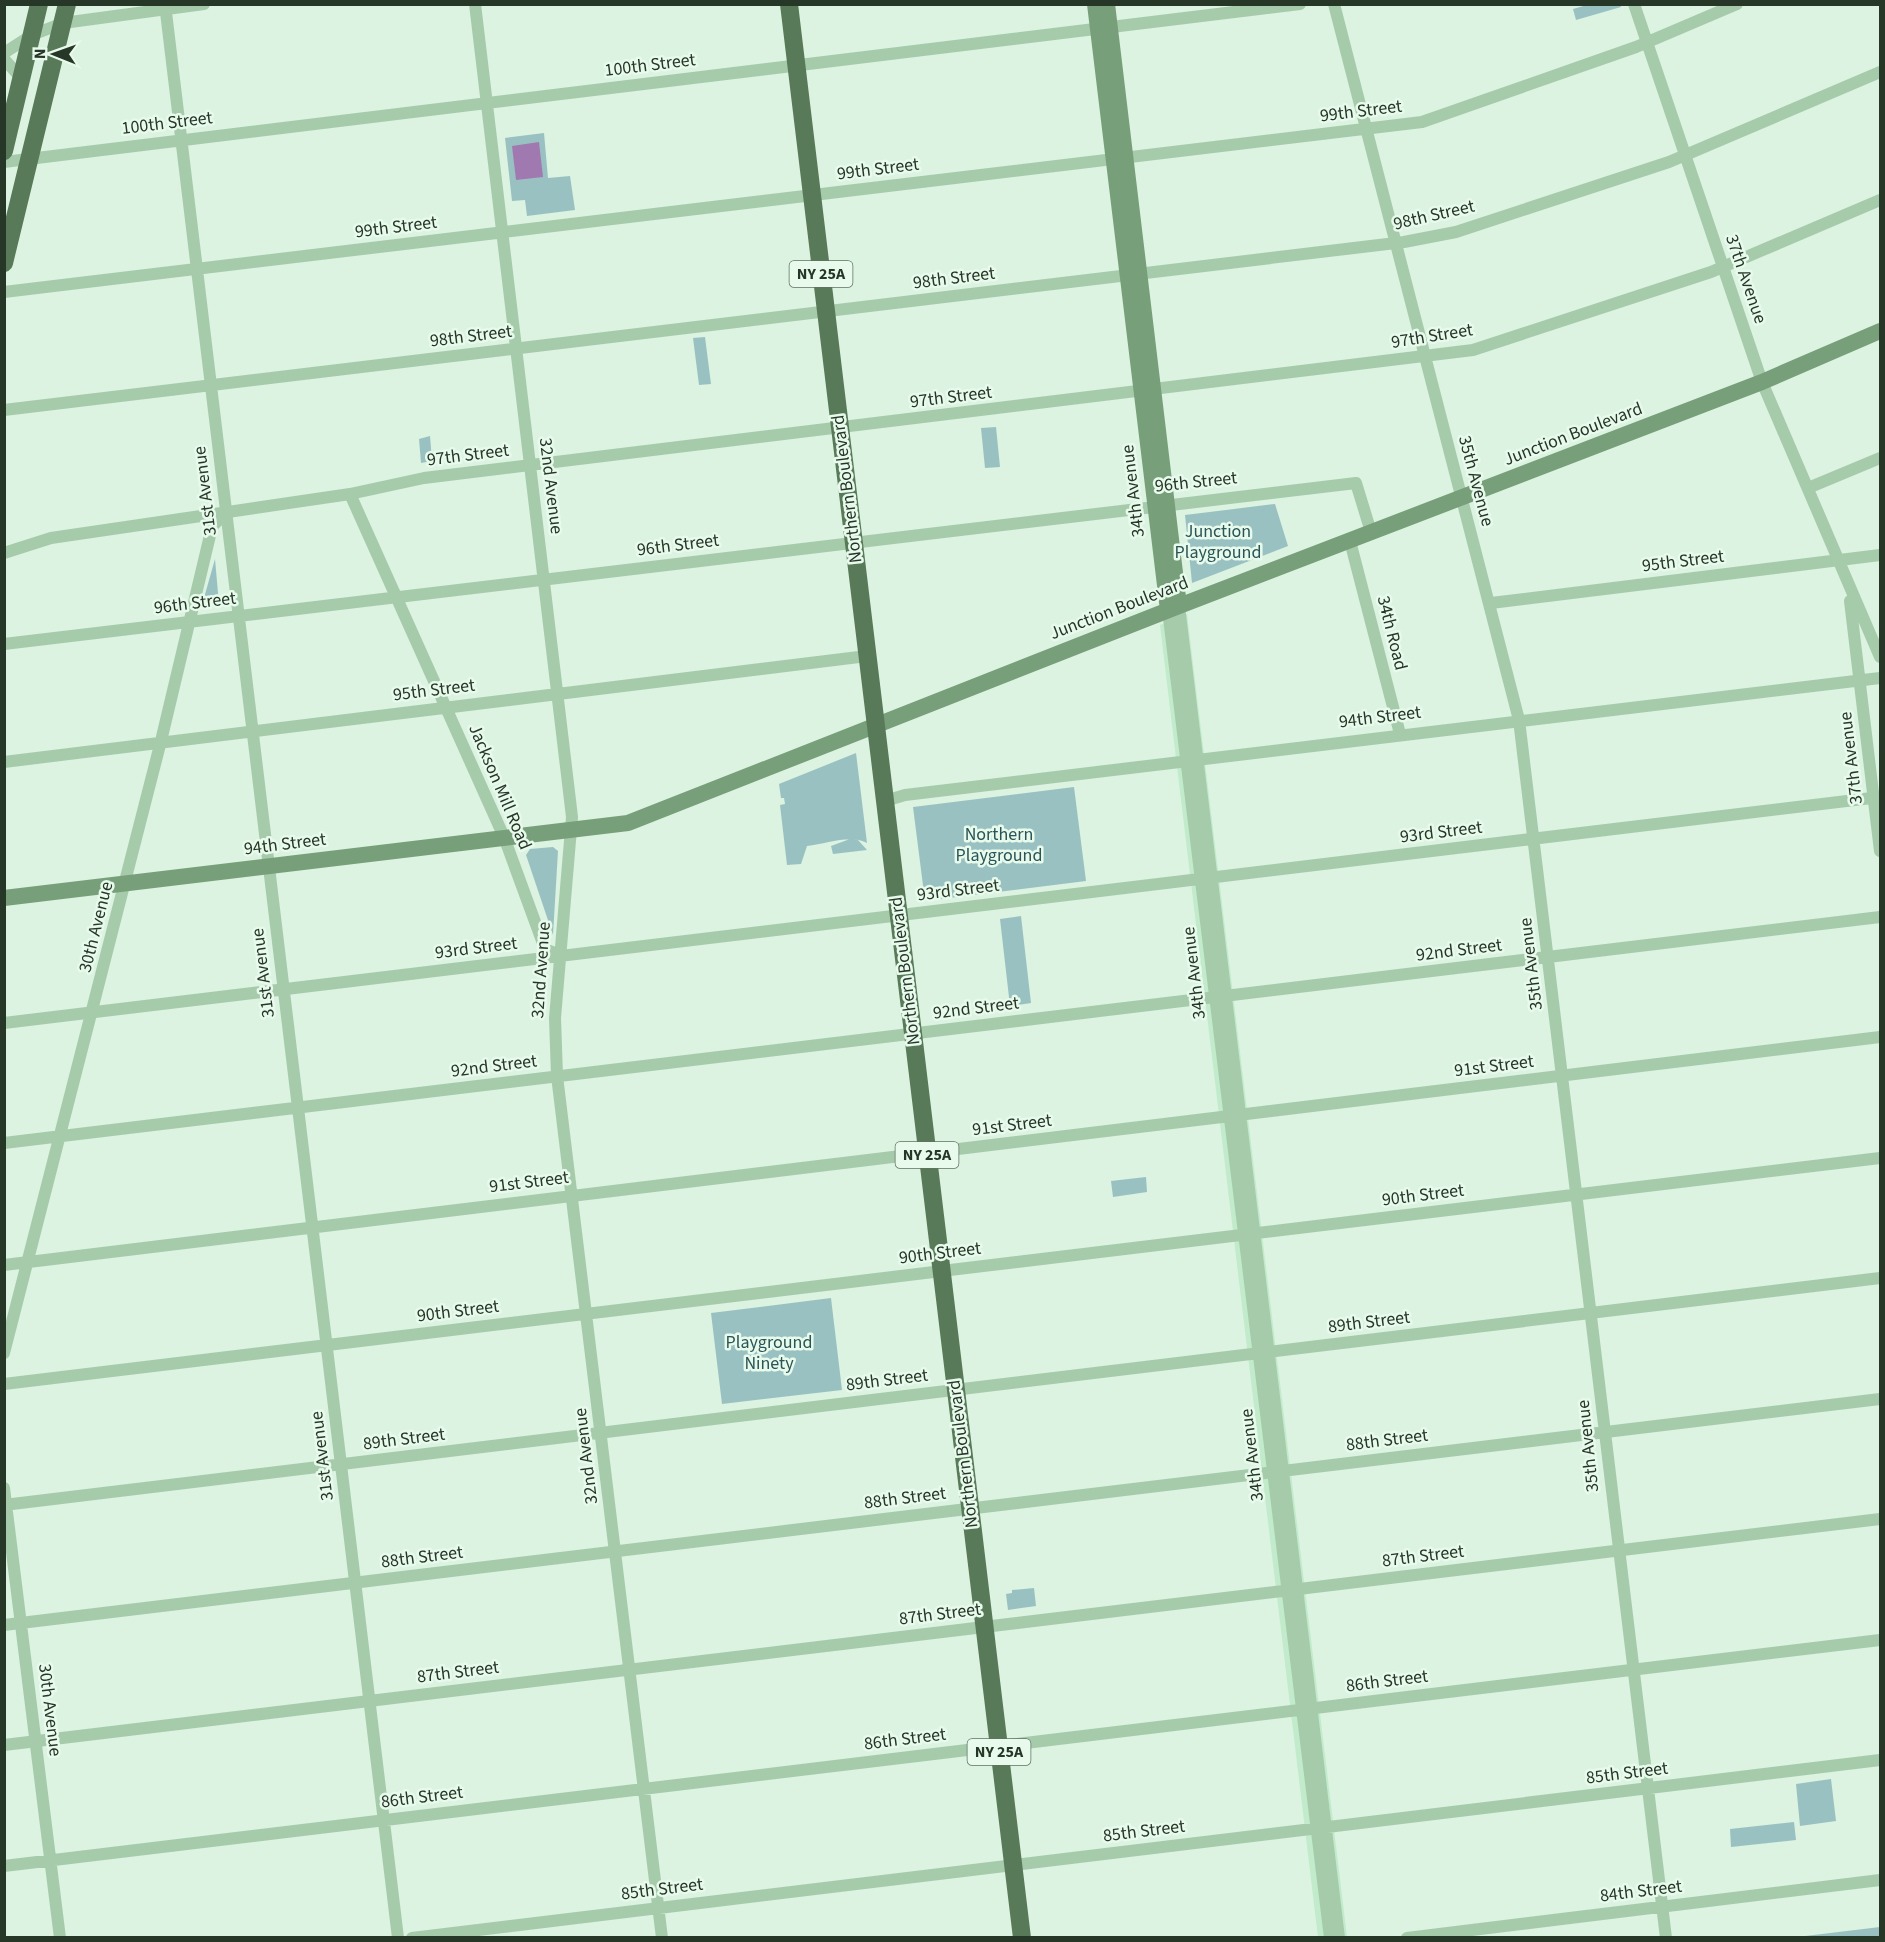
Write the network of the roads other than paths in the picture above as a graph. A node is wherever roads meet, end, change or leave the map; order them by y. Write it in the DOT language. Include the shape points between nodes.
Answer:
graph roads {
  1 [pos="39,4"];
  2 [pos="68,4"];
  3 [pos="204,4"];
  4 [pos="475,4"];
  5 [pos="789,4"];
  6 [pos="1095,4"];
  7 [pos="1107,4"];
  8 [pos="1300,4"];
  9 [pos="1334,4"];
  10 [pos="1634,4"];
  11 [pos="1737,4"];
  12 [pos="165,7"];
  13 [pos="1104,27"];
  14 [pos="48,29"];
  15 [pos="1647,43"];
  16 [pos="4,53"];
  17 [pos="4,59"];
  18 [pos="796,65"];
  19 [pos="1881,72"];
  20 [pos="22,79"];
  21 [pos="487,103"];
  22 [pos="1366,129"];
  23 [pos="181,139"];
  24 [pos="4,151"];
  25 [pos="1685,155"];
  26 [pos="1119,158"];
  27 [pos="31,159"];
  28 [pos="4,162"];
  29 [pos="812,195"];
  30 [pos="1881,200"];
  31 [pos="502,233"];
  32 [pos="1396,243"];
  33 [pos="4,263"];
  34 [pos="1722,268"];
  35 [pos="197,269"];
  36 [pos="1133,274"];
  37 [pos="4,292"];
  38 [pos="826,312"];
  39 [pos="1881,331"];
  40 [pos="516,349"];
  41 [pos="1425,357"];
  42 [pos="1762,382"];
  43 [pos="211,385"];
  44 [pos="1147,391"];
  45 [pos="4,410"];
  46 [pos="840,428"];
  47 [pos="1881,458"];
  48 [pos="530,465"];
  49 [pos="1808,488"];
  50 [pos="350,494"];
  51 [pos="1462,498"];
  52 [pos="1161,505"];
  53 [pos="226,512"];
  54 [pos="1371,532"];
  55 [pos="1350,541"];
  56 [pos="854,543"];
  57 [pos="5,552"];
  58 [pos="1881,555"];
  59 [pos="1838,560"];
  60 [pos="544,579"];
  61 [pos="1849,588"];
  62 [pos="398,597"];
  63 [pos="1491,603"];
  64 [pos="1173,608"];
  65 [pos="239,616"];
  66 [pos="189,622"];
  67 [pos="4,644"];
  68 [pos="867,656"];
  69 [pos="1881,657"];
  70 [pos="1881,678"];
  71 [pos="1860,680"];
  72 [pos="558,694"];
  73 [pos="446,707"];
  74 [pos="1519,720"];
  75 [pos="876,724"];
  76 [pos="252,730"];
  77 [pos="1400,734"];
  78 [pos="161,741"];
  79 [pos="1192,759"];
  80 [pos="4,762"];
  81 [pos="1877,797"];
  82 [pos="885,801"];
  83 [pos="570,830"];
  84 [pos="504,837"];
  85 [pos="1534,839"];
  86 [pos="1881,851"];
  87 [pos="268,866"];
  88 [pos="1207,878"];
  89 [pos="125,883"];
  90 [pos="4,898"];
  91 [pos="898,915"];
  92 [pos="1881,917"];
  93 [pos="561,956"];
  94 [pos="1548,957"];
  95 [pos="284,989"];
  96 [pos="1221,996"];
  97 [pos="93,1012"];
  98 [pos="4,1023"];
  99 [pos="913,1033"];
  100 [pos="1881,1037"];
  101 [pos="1562,1075"];
  102 [pos="557,1076"];
  103 [pos="298,1108"];
  104 [pos="1236,1115"];
  105 [pos="61,1136"];
  106 [pos="4,1143"];
  107 [pos="927,1153"];
  108 [pos="1881,1158"];
  109 [pos="572,1195"];
  110 [pos="1577,1195"];
  111 [pos="312,1227"];
  112 [pos="1250,1234"];
  113 [pos="28,1263"];
  114 [pos="4,1265"];
  115 [pos="941,1271"];
  116 [pos="1881,1278"];
  117 [pos="587,1314"];
  118 [pos="1591,1314"];
  119 [pos="327,1345"];
  120 [pos="4,1353"];
  121 [pos="1264,1353"];
  122 [pos="4,1384"];
  123 [pos="956,1390"];
  124 [pos="1881,1399"];
  125 [pos="1605,1432"];
  126 [pos="601,1433"];
  127 [pos="341,1465"];
  128 [pos="1278,1471"];
  129 [pos="4,1488"];
  130 [pos="6,1505"];
  131 [pos="970,1509"];
  132 [pos="1881,1519"];
  133 [pos="615,1551"];
  134 [pos="1618,1551"];
  135 [pos="355,1583"];
  136 [pos="1293,1589"];
  137 [pos="21,1623"];
  138 [pos="4,1625"];
  139 [pos="984,1627"];
  140 [pos="1881,1640"];
  141 [pos="1633,1669"];
  142 [pos="630,1670"];
  143 [pos="369,1701"];
  144 [pos="1307,1708"];
  145 [pos="36,1742"];
  146 [pos="4,1745"];
  147 [pos="999,1746"];
  148 [pos="1881,1760"];
  149 [pos="1648,1788"];
  150 [pos="644,1789"];
  151 [pos="384,1820"];
  152 [pos="1321,1827"];
  153 [pos="51,1860"];
  154 [pos="1013,1865"];
  155 [pos="4,1866"];
  156 [pos="1881,1881"];
  157 [pos="658,1907"];
  158 [pos="1662,1907"];
  159 [pos="60,1938"];
  160 [pos="398,1938"];
  161 [pos="412,1938"];
  162 [pos="662,1938"];
  163 [pos="1022,1938"];
  164 [pos="1330,1938"];
  165 [pos="1339,1938"];
  166 [pos="1407,1938"];
  167 [pos="1666,1938"];
  1 -- 14 [label="main road"];
  2 -- 14 [label="main road"];
  3 -- 12 [label="street"];
  4 -- 21 [label="street, 32nd Avenue"];
  5 -- 18 [label="main road, Northern Boulevard / NY 25A"];
  6 -- 13 [label="main road, 34th Avenue"];
  7 -- 13 [label="main road, 34th Avenue"];
  8 -- 13 [label="street, 100th Street"];
  9 -- 22 [label="street, 35th Avenue"];
  10 -- 15 [label="street, 37th Avenue"];
  11 -- 15 [label="street, 99th Street"];
  12 -- 14 [label="street"];
  12 -- 23 [label="street, 31st Avenue"];
  13 -- 18 [label="street, 100th Street"];
  13 -- 26 [label="main road, 34th Avenue"];
  14 -- 16 [label="street"];
  14 -- 20 [label="main road"];
  14 -- 27 [label="main road"];
  15 -- 22 [label="street, 99th Street" via="1422,122"];
  15 -- 25 [label="street, 37th Avenue"];
  17 -- 20 [label="street"];
  18 -- 21 [label="street, 100th Street"];
  18 -- 29 [label="main road, Northern Boulevard / NY 25A"];
  19 -- 25 [label="street, 98th Street"];
  20 -- 24 [label="main road"];
  21 -- 23 [label="street, 100th Street"];
  21 -- 31 [label="street, 32nd Avenue"];
  22 -- 26 [label="street, 99th Street"];
  22 -- 32 [label="street, 35th Avenue"];
  23 -- 27 [label="street, 100th Street"];
  23 -- 35 [label="street, 31st Avenue"];
  25 -- 32 [label="street, 98th Street" via="1456,232"];
  25 -- 34 [label="street, 37th Avenue"];
  26 -- 29 [label="street, 99th Street"];
  26 -- 36 [label="main road, 34th Avenue"];
  27 -- 28 [label="street, 100th Street"];
  27 -- 33 [label="main road"];
  29 -- 31 [label="street, 99th Street"];
  29 -- 38 [label="main road, Northern Boulevard / NY 25A"];
  30 -- 34 [label="street, 97th Street"];
  31 -- 35 [label="street, 99th Street"];
  31 -- 40 [label="street, 32nd Avenue"];
  32 -- 36 [label="street, 98th Street"];
  32 -- 41 [label="street, 35th Avenue"];
  34 -- 41 [label="street, 97th Street" via="1473,350"];
  34 -- 42 [label="street, 37th Avenue"];
  35 -- 37 [label="street, 99th Street"];
  35 -- 43 [label="street, 31st Avenue"];
  36 -- 38 [label="street, 98th Street"];
  36 -- 44 [label="main road, 34th Avenue"];
  38 -- 40 [label="street, 98th Street"];
  38 -- 46 [label="main road, Northern Boulevard / NY 25A"];
  39 -- 42 [label="main road, Junction Boulevard"];
  40 -- 43 [label="street, 98th Street"];
  40 -- 48 [label="street, 32nd Avenue"];
  41 -- 44 [label="street, 97th Street"];
  41 -- 51 [label="street, 35th Avenue"];
  42 -- 49 [label="street, 37th Avenue"];
  42 -- 51 [label="main road, Junction Boulevard"];
  43 -- 45 [label="street, 98th Street"];
  43 -- 53 [label="street, 31st Avenue"];
  44 -- 46 [label="street, 97th Street"];
  44 -- 52 [label="main road, 34th Avenue"];
  46 -- 48 [label="street, 97th Street"];
  46 -- 56 [label="main road, Northern Boulevard / NY 25A"];
  47 -- 49 [label="street"];
  48 -- 50 [label="street, 97th Street" via="424,478"];
  48 -- 60 [label="street, 32nd Avenue"];
  49 -- 59 [label="street, 37th Avenue"];
  50 -- 53 [label="street, 97th Street"];
  50 -- 62 [label="street, Jackson Mill Road"];
  51 -- 54 [label="main road, Junction Boulevard"];
  51 -- 63 [label="street, 35th Avenue"];
  52 -- 54 [label="street, 96th Street" via="1356,483"];
  52 -- 56 [label="street, 96th Street"];
  52 -- 64 [label="main road, 34th Avenue"];
  53 -- 57 [label="street, 97th Street" via="51,538"];
  53 -- 65 [label="street, 31st Avenue"];
  53 -- 66 [label="street, 30th Avenue" via="212,527"];
  54 -- 55 [label="main road, Junction Boulevard"];
  55 -- 64 [label="main road, Junction Boulevard"];
  55 -- 77 [label="street, 34th Road"];
  56 -- 60 [label="street, 96th Street"];
  56 -- 68 [label="main road, Northern Boulevard / NY 25A"];
  58 -- 59 [label="street, 95th Street"];
  59 -- 61 [label="street, 37th Avenue"];
  59 -- 63 [label="street, 95th Street"];
  60 -- 62 [label="street, 96th Street"];
  60 -- 72 [label="street, 32nd Avenue"];
  61 -- 69 [label="street"];
  61 -- 71 [label="street, 37th Avenue"];
  62 -- 65 [label="street, 96th Street"];
  62 -- 73 [label="street, Jackson Mill Road"];
  63 -- 74 [label="street, 35th Avenue"];
  64 -- 75 [label="main road, Junction Boulevard"];
  64 -- 79 [label="street, 34th Avenue"];
  65 -- 66 [label="street, 96th Street"];
  65 -- 76 [label="street, 31st Avenue"];
  66 -- 67 [label="street, 96th Street"];
  66 -- 78 [label="street, 30th Avenue"];
  68 -- 72 [label="street, 95th Street"];
  68 -- 75 [label="main road, Northern Boulevard / NY 25A"];
  70 -- 71 [label="street, 94th Street"];
  71 -- 74 [label="street, 94th Street"];
  71 -- 81 [label="street, 37th Avenue"];
  72 -- 73 [label="street, 95th Street"];
  72 -- 83 [label="street, 32nd Avenue" via="570,789"];
  73 -- 76 [label="street, 95th Street"];
  73 -- 84 [label="street, Jackson Mill Road"];
  74 -- 77 [label="street, 94th Street"];
  74 -- 85 [label="street, 35th Avenue"];
  75 -- 82 [label="main road, Northern Boulevard / NY 25A"];
  75 -- 83 [label="main road, Junction Boulevard" via="628,823"];
  76 -- 78 [label="street, 95th Street"];
  76 -- 87 [label="street, 31st Avenue"];
  77 -- 79 [label="street, 94th Street"];
  78 -- 80 [label="street, 95th Street"];
  78 -- 89 [label="street, 30th Avenue"];
  79 -- 82 [label="street, 94th Street" via="905,795"];
  79 -- 88 [label="street, 34th Avenue"];
  81 -- 85 [label="street, 93rd Street"];
  81 -- 86 [label="street, 37th Avenue"];
  82 -- 91 [label="main road, Northern Boulevard / NY 25A"];
  83 -- 84 [label="main road, 94th Street"];
  83 -- 93 [label="street, 32nd Avenue"];
  84 -- 87 [label="main road, 94th Street"];
  84 -- 93 [label="street, Jackson Mill Road" via="545,949"];
  85 -- 88 [label="street, 93rd Street"];
  85 -- 94 [label="street, 35th Avenue"];
  87 -- 89 [label="main road, 94th Street"];
  87 -- 95 [label="street, 31st Avenue"];
  88 -- 91 [label="street, 93rd Street"];
  88 -- 96 [label="street, 34th Avenue"];
  89 -- 90 [label="main road, 94th Street"];
  89 -- 97 [label="street, 30th Avenue"];
  91 -- 93 [label="street, 93rd Street"];
  91 -- 99 [label="main road, Northern Boulevard / NY 25A"];
  92 -- 94 [label="street, 92nd Street"];
  93 -- 95 [label="street, 93rd Street"];
  93 -- 102 [label="street, 32nd Avenue" via="555,1027"];
  94 -- 96 [label="street, 92nd Street"];
  94 -- 101 [label="street, 35th Avenue"];
  95 -- 97 [label="street, 93rd Street"];
  95 -- 103 [label="street, 31st Avenue"];
  96 -- 99 [label="street, 92nd Street"];
  96 -- 104 [label="street, 34th Avenue"];
  97 -- 98 [label="street, 93rd Street"];
  97 -- 105 [label="street, 30th Avenue"];
  99 -- 102 [label="street, 92nd Street"];
  99 -- 107 [label="main road, Northern Boulevard / NY 25A"];
  100 -- 101 [label="street, 91st Street"];
  101 -- 104 [label="street, 91st Street"];
  101 -- 110 [label="street, 35th Avenue"];
  102 -- 103 [label="street, 92nd Street"];
  102 -- 109 [label="street, 32nd Avenue"];
  103 -- 105 [label="street, 92nd Street"];
  103 -- 111 [label="street, 31st Avenue"];
  104 -- 107 [label="street, 91st Street"];
  104 -- 112 [label="street, 34th Avenue"];
  105 -- 106 [label="street, 92nd Street"];
  105 -- 113 [label="street, 30th Avenue"];
  107 -- 109 [label="street, 91st Street"];
  107 -- 115 [label="main road, Northern Boulevard / NY 25A"];
  108 -- 110 [label="street, 90th Street"];
  109 -- 111 [label="street, 91st Street"];
  109 -- 117 [label="street, 32nd Avenue"];
  110 -- 112 [label="street, 90th Street"];
  110 -- 118 [label="street, 35th Avenue"];
  111 -- 113 [label="street, 91st Street"];
  111 -- 119 [label="street, 31st Avenue"];
  112 -- 115 [label="street, 90th Street"];
  112 -- 121 [label="street, 34th Avenue"];
  113 -- 114 [label="street, 91st Street"];
  113 -- 120 [label="street, 30th Avenue"];
  115 -- 117 [label="street, 90th Street"];
  115 -- 123 [label="main road, Northern Boulevard / NY 25A"];
  116 -- 118 [label="street, 89th Street"];
  117 -- 119 [label="street, 90th Street"];
  117 -- 126 [label="street, 32nd Avenue"];
  118 -- 121 [label="street, 89th Street"];
  118 -- 125 [label="street, 35th Avenue"];
  119 -- 122 [label="street, 90th Street"];
  119 -- 127 [label="street, 31st Avenue"];
  121 -- 123 [label="street, 89th Street"];
  121 -- 128 [label="street, 34th Avenue"];
  123 -- 126 [label="street, 89th Street"];
  123 -- 131 [label="main road, Northern Boulevard / NY 25A"];
  124 -- 125 [label="street, 88th Street"];
  125 -- 128 [label="street, 88th Street"];
  125 -- 134 [label="street, 35th Avenue"];
  126 -- 127 [label="street, 89th Street"];
  126 -- 133 [label="street, 32nd Avenue"];
  127 -- 130 [label="street, 89th Street"];
  127 -- 135 [label="street, 31st Avenue"];
  128 -- 131 [label="street, 88th Street"];
  128 -- 136 [label="street, 34th Avenue"];
  129 -- 130 [label="street, 30th Avenue"];
  130 -- 137 [label="street, 30th Avenue"];
  131 -- 133 [label="street, 88th Street"];
  131 -- 139 [label="main road, Northern Boulevard / NY 25A"];
  132 -- 134 [label="street, 87th Street"];
  133 -- 135 [label="street, 88th Street"];
  133 -- 142 [label="street, 32nd Avenue"];
  134 -- 136 [label="street, 87th Street"];
  134 -- 141 [label="street, 35th Avenue"];
  135 -- 137 [label="street, 88th Street"];
  135 -- 143 [label="street, 31st Avenue"];
  136 -- 139 [label="street, 87th Street"];
  136 -- 144 [label="street, 34th Avenue"];
  137 -- 138 [label="street, 88th Street"];
  137 -- 145 [label="street, 30th Avenue"];
  139 -- 142 [label="street, 87th Street"];
  139 -- 147 [label="main road, Northern Boulevard / NY 25A"];
  140 -- 141 [label="street, 86th Street"];
  141 -- 144 [label="street, 86th Street"];
  141 -- 149 [label="street, 35th Avenue"];
  142 -- 143 [label="street, 87th Street"];
  142 -- 150 [label="street, 32nd Avenue"];
  143 -- 145 [label="street, 87th Street"];
  143 -- 151 [label="street, 31st Avenue"];
  144 -- 147 [label="street, 86th Street"];
  144 -- 152 [label="street, 34th Avenue"];
  145 -- 146 [label="street, 87th Street"];
  145 -- 153 [label="street, 30th Avenue"];
  147 -- 150 [label="street, 86th Street"];
  147 -- 154 [label="main road, Northern Boulevard / NY 25A"];
  148 -- 149 [label="street, 85th Street"];
  149 -- 152 [label="street, 85th Street"];
  149 -- 158 [label="street, 35th Avenue"];
  150 -- 151 [label="street, 86th Street"];
  150 -- 157 [label="street, 32nd Avenue"];
  151 -- 153 [label="street, 86th Street"];
  151 -- 160 [label="street, 31st Avenue"];
  152 -- 154 [label="street, 85th Street"];
  152 -- 164 [label="street, 34th Avenue"];
  152 -- 165 [label="street, 34th Avenue"];
  153 -- 155 [label="street, 86th Street"];
  153 -- 159 [label="street, 30th Avenue"];
  154 -- 157 [label="street, 85th Street"];
  154 -- 163 [label="main road, Northern Boulevard / NY 25A"];
  156 -- 158 [label="street, 84th Street"];
  157 -- 161 [label="street, 85th Street"];
  157 -- 162 [label="street, 32nd Avenue"];
  158 -- 166 [label="street, 84th Street"];
  158 -- 167 [label="street, 35th Avenue"];
}
